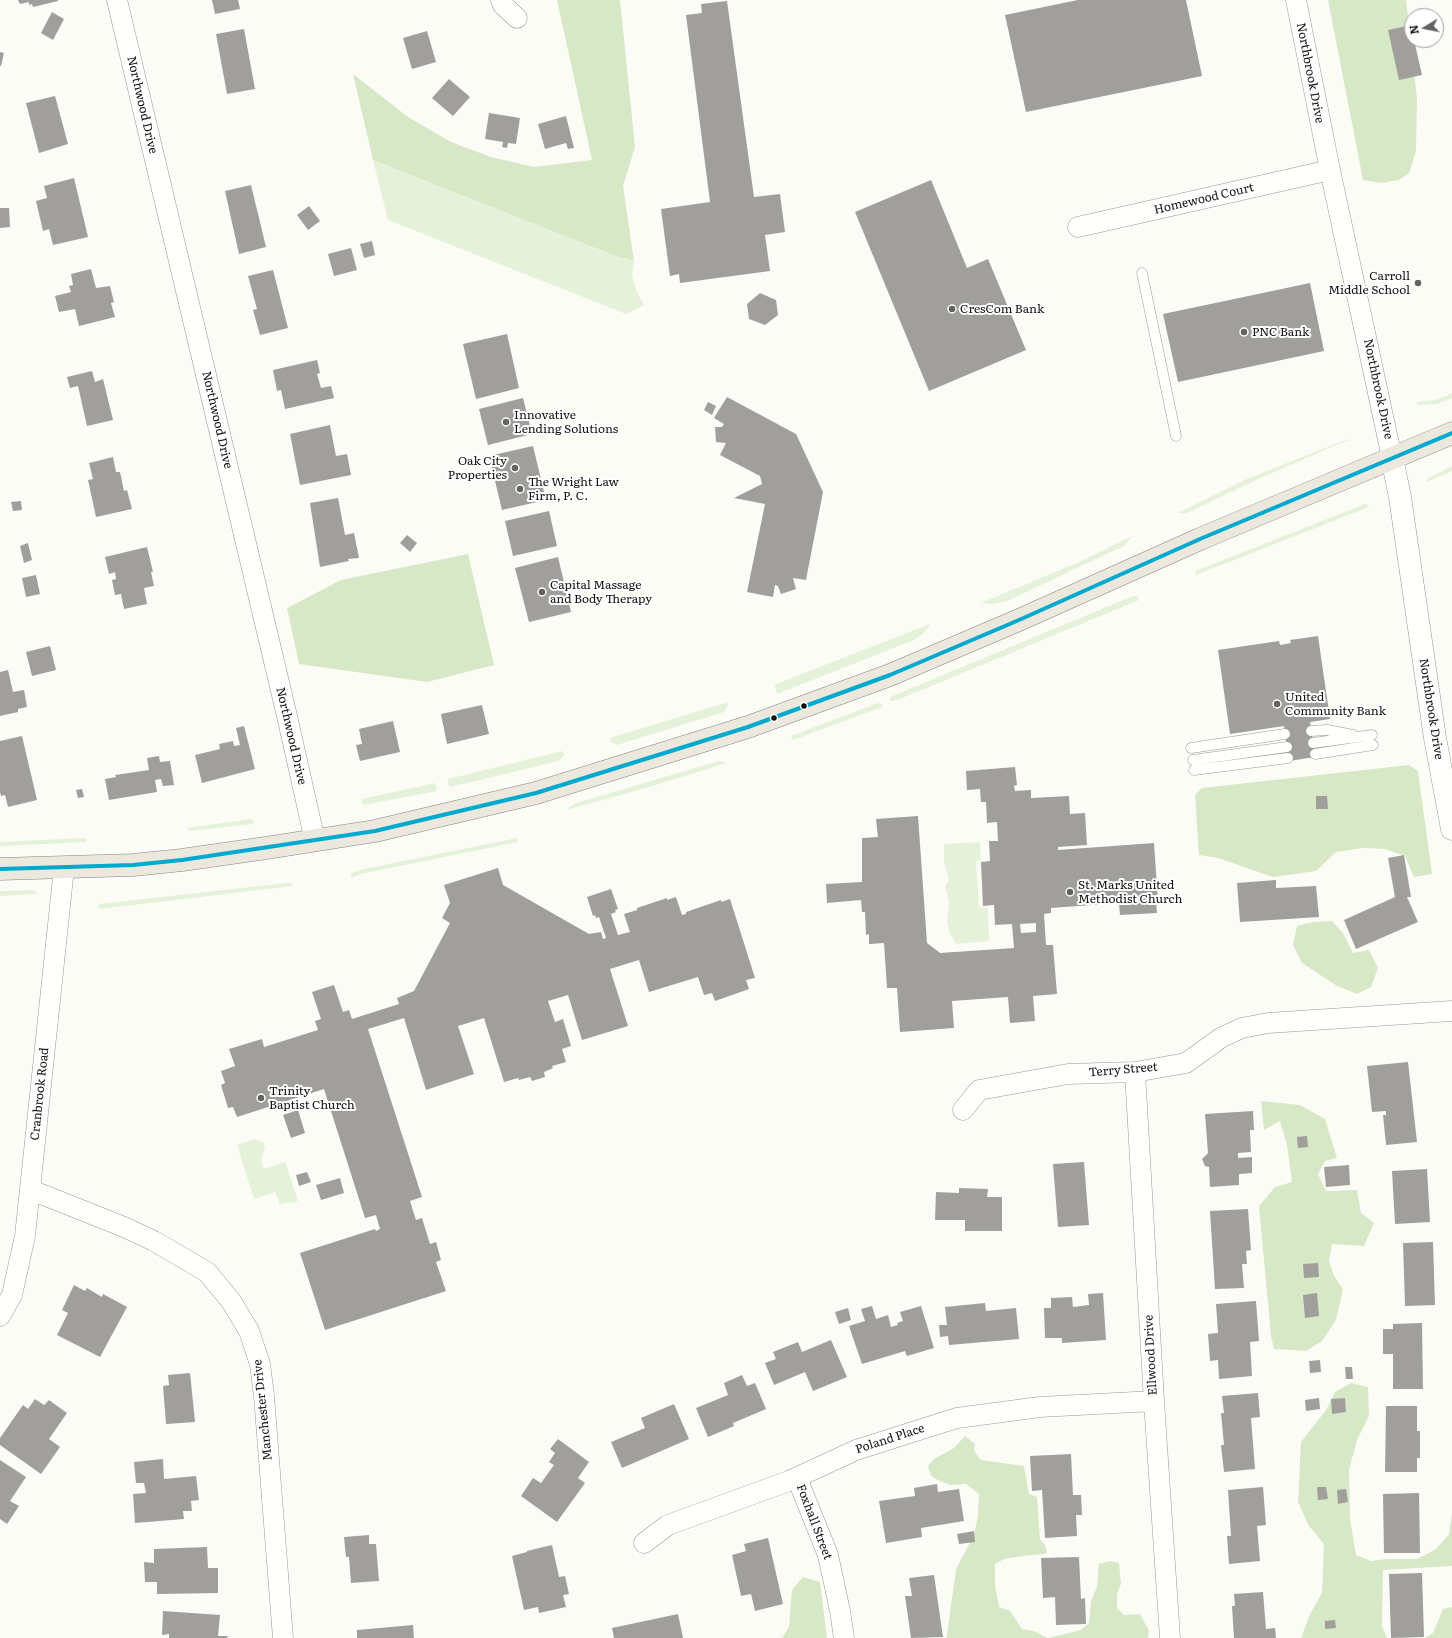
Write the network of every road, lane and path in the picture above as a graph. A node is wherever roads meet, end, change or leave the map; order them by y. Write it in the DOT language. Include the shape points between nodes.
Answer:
graph roads {
  1 [pos="118,0"];
  2 [pos="501,0"];
  3 [pos="1296,0"];
  4 [pos="517,18"];
  5 [pos="1330,170"];
  6 [pos="1078,227"];
  7 [pos="1142,273"];
  8 [pos="1452,432"];
  9 [pos="1176,436"];
  10 [pos="1392,458"];
  11 [pos="1311,731"];
  12 [pos="1285,734"];
  13 [pos="1361,736"];
  14 [pos="1313,743"];
  15 [pos="1287,747"];
  16 [pos="1191,748"];
  17 [pos="1315,754"];
  18 [pos="1288,758"];
  19 [pos="1452,829"];
  20 [pos="315,841"];
  21 [pos="64,868"];
  22 [pos="0,869"];
  23 [pos="1452,1011"];
  24 [pos="1135,1072"];
  25 [pos="963,1110"];
  26 [pos="31,1190"];
  27 [pos="0,1316"];
  28 [pos="1154,1401"];
  29 [pos="797,1478"];
  30 [pos="644,1543"];
  31 [pos="283,1638"];
  32 [pos="844,1638"];
  33 [pos="1170,1638"];
  1 -- 20 [label="street, Northwood Drive"];
  2 -- 4 [label="street"];
  3 -- 5 [label="street, Northbrook Drive"];
  5 -- 6 [label="street, Homewood Court"];
  5 -- 10 [label="street, Northbrook Drive"];
  7 -- 9 [label="lane"];
  8 -- 10 [label="main road"];
  10 -- 19 [label="street, Northbrook Drive" via="1435,738"];
  10 -- 20 [label="main road" via="1200,538 926,661 778,717 536,793 375,831"];
  11 -- 13 [label="lane" via="1327,730"];
  12 -- 16 [label="lane"];
  13 -- 14 [label="lane"];
  13 -- 17 [label="lane" via="1372,740"];
  15 -- 18 [label="lane" via="1193,765"];
  20 -- 21 [label="main road" via="168,861"];
  21 -- 22 [label="main road"];
  21 -- 26 [label="street, Cranbrook Road"];
  23 -- 24 [label="street, Terry Street" via="1268,1023 1242,1028 1222,1037 1186,1063"];
  24 -- 25 [label="street, Terry Street" via="1068,1074 979,1090"];
  24 -- 28 [label="street, Ellwood Drive"];
  26 -- 27 [label="street, Cranbrook Road" via="25,1236 12,1295"];
  26 -- 31 [label="street, Manchester Drive" via="124,1227 207,1272 231,1301 249,1331 260,1364 264,1396"];
  28 -- 29 [label="street, Poland Place" via="1040,1407 957,1418 856,1450"];
  28 -- 33 [label="street, Ellwood Drive"];
  29 -- 30 [label="street, Poland Place" via="668,1525"];
  29 -- 32 [label="street, Foxhall Street" via="828,1555"];
}
